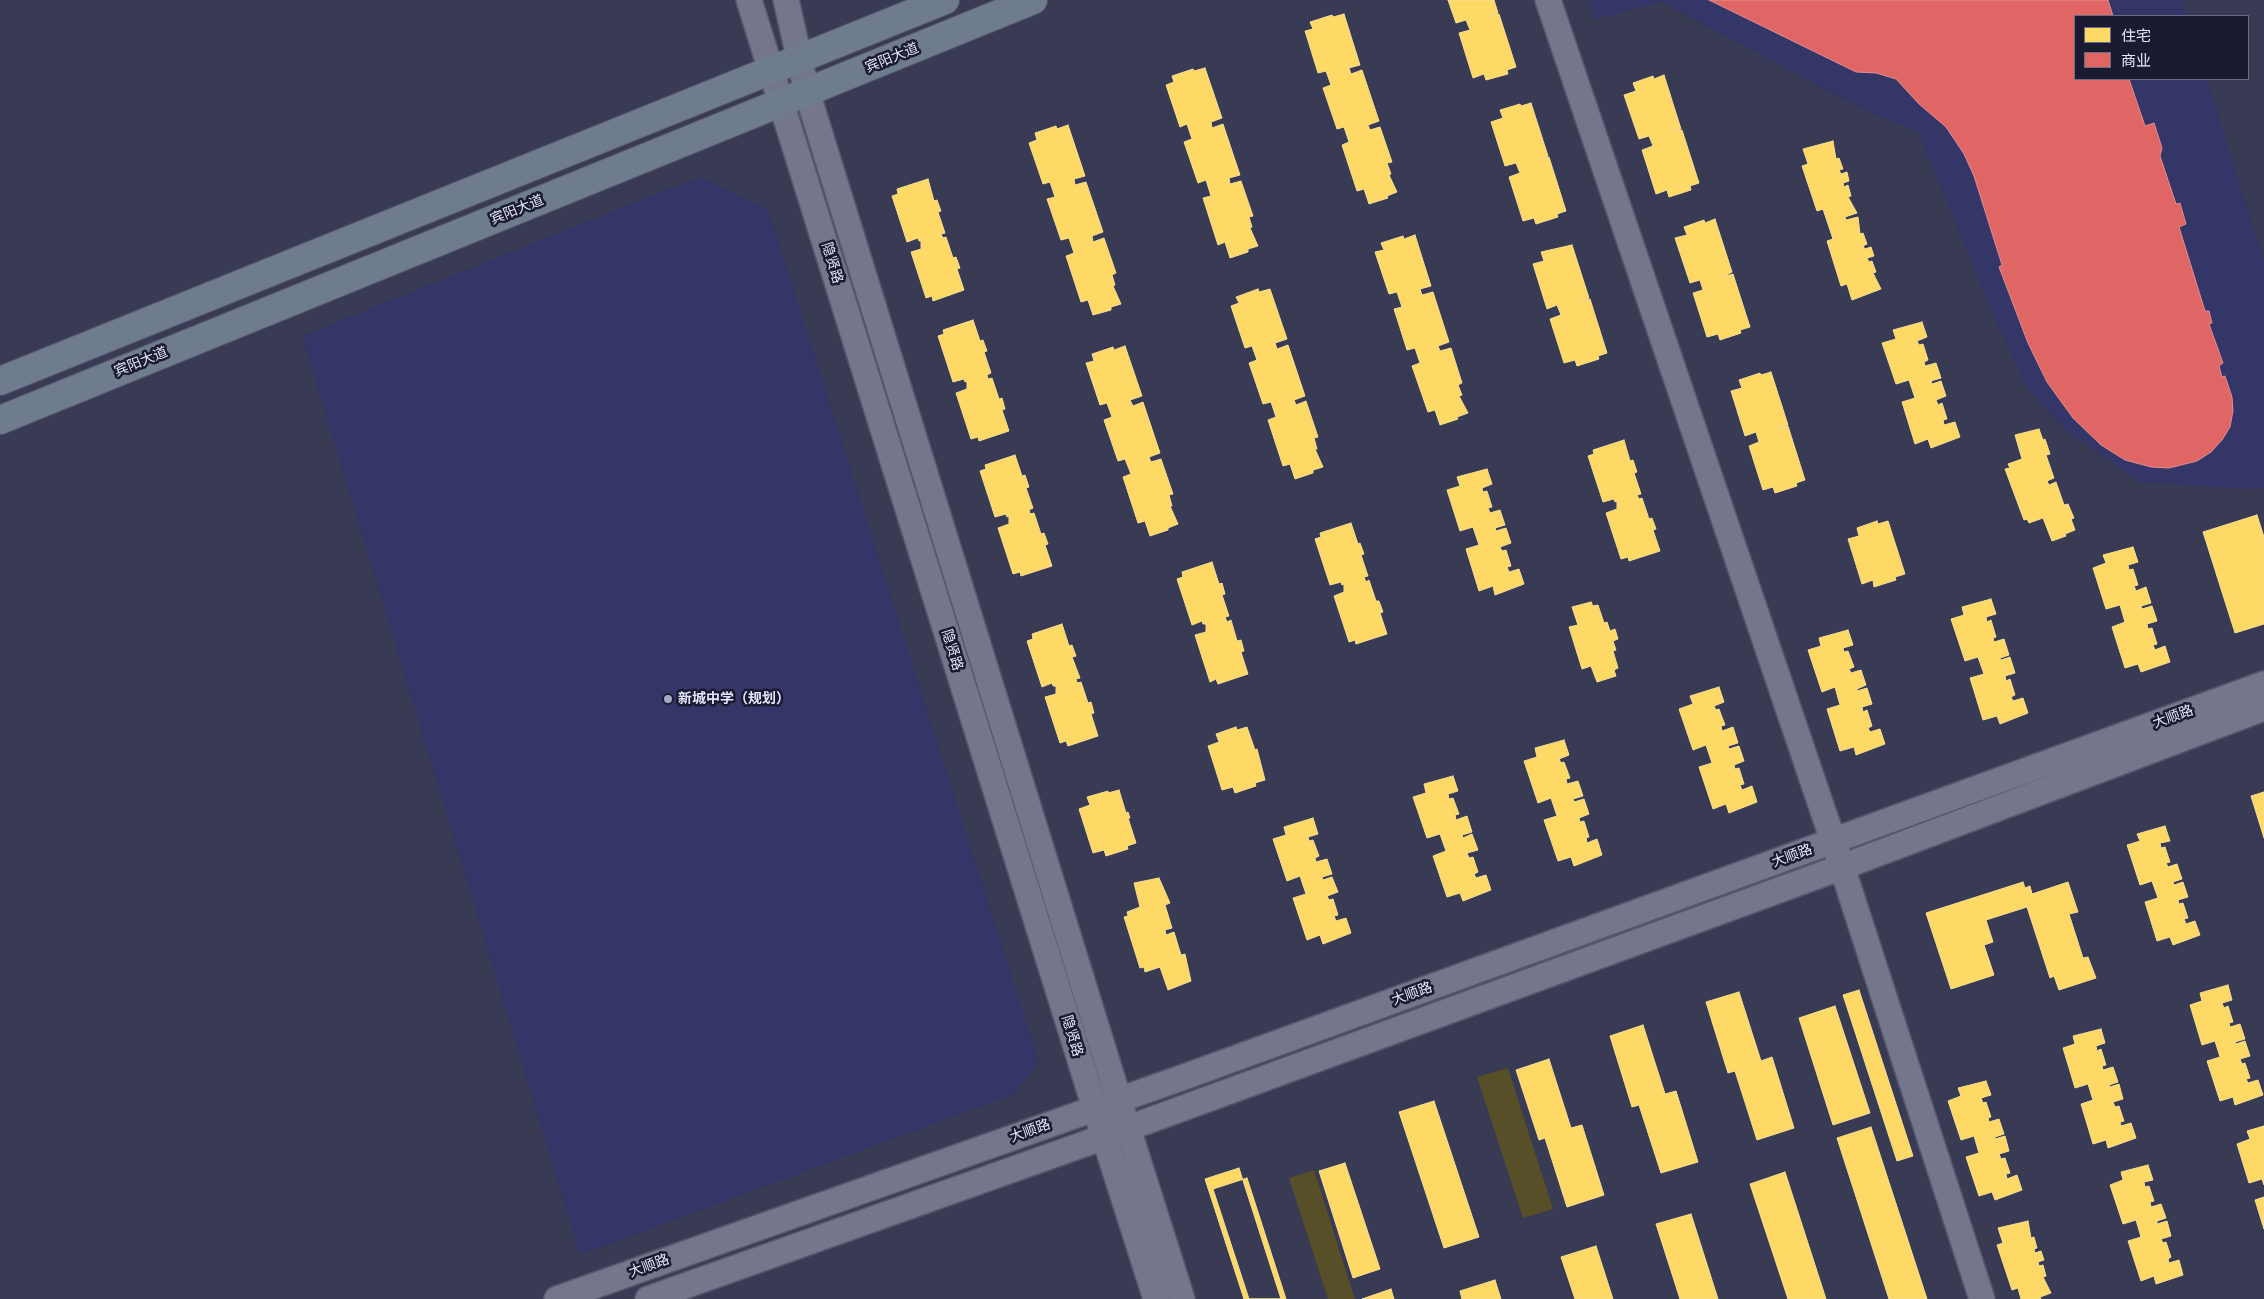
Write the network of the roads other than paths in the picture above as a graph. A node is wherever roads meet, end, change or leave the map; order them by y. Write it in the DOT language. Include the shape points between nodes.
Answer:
graph roads {
  1 [pos="749,0"];
  2 [pos="786,0"];
  3 [pos="945,0"];
  4 [pos="1033,0"];
  5 [pos="1548,0"];
  6 [pos="798,58"];
  7 [pos="771,70"];
  8 [pos="808,92"];
  9 [pos="782,102"];
  10 [pos="0,381"];
  11 [pos="0,420"];
  12 [pos="2264,684"];
  13 [pos="2264,708"];
  14 [pos="1833,841"];
  15 [pos="1842,867"];
  16 [pos="1119,1100"];
  17 [pos="1094,1108"];
  18 [pos="1128,1128"];
  19 [pos="1104,1137"];
  20 [pos="557,1299"];
  21 [pos="648,1299"];
  22 [pos="1156,1299"];
  23 [pos="1182,1299"];
  24 [pos="1982,1299"];
  1 -- 7 [label="street, 隐贤路"];
  2 -- 6 [label="street, 隐贤路"];
  3 -- 6 [label="highway"];
  4 -- 8 [label="highway, 宾阳大道"];
  5 -- 14 [label="street"];
  6 -- 7 [label="highway"];
  6 -- 8 [label="street, 隐贤路"];
  7 -- 9 [label="street, 隐贤路"];
  7 -- 10 [label="highway"];
  8 -- 9 [label="highway, 宾阳大道"];
  8 -- 16 [label="street, 隐贤路"];
  9 -- 11 [label="highway, 宾阳大道"];
  9 -- 17 [label="street, 隐贤路"];
  12 -- 14 [label="street, 大顺路"];
  13 -- 15 [label="street, 大顺路"];
  14 -- 15 [label="street"];
  14 -- 16 [label="street, 大顺路"];
  15 -- 18 [label="street, 大顺路"];
  15 -- 24 [label="street"];
  16 -- 17 [label="street, 大顺路"];
  16 -- 18 [label="street, 隐贤路"];
  17 -- 19 [label="street, 隐贤路"];
  17 -- 20 [label="street, 大顺路"];
  18 -- 19 [label="street, 大顺路"];
  18 -- 23 [label="street, 隐贤路"];
  19 -- 21 [label="street, 大顺路"];
  19 -- 22 [label="street, 隐贤路"];
}
